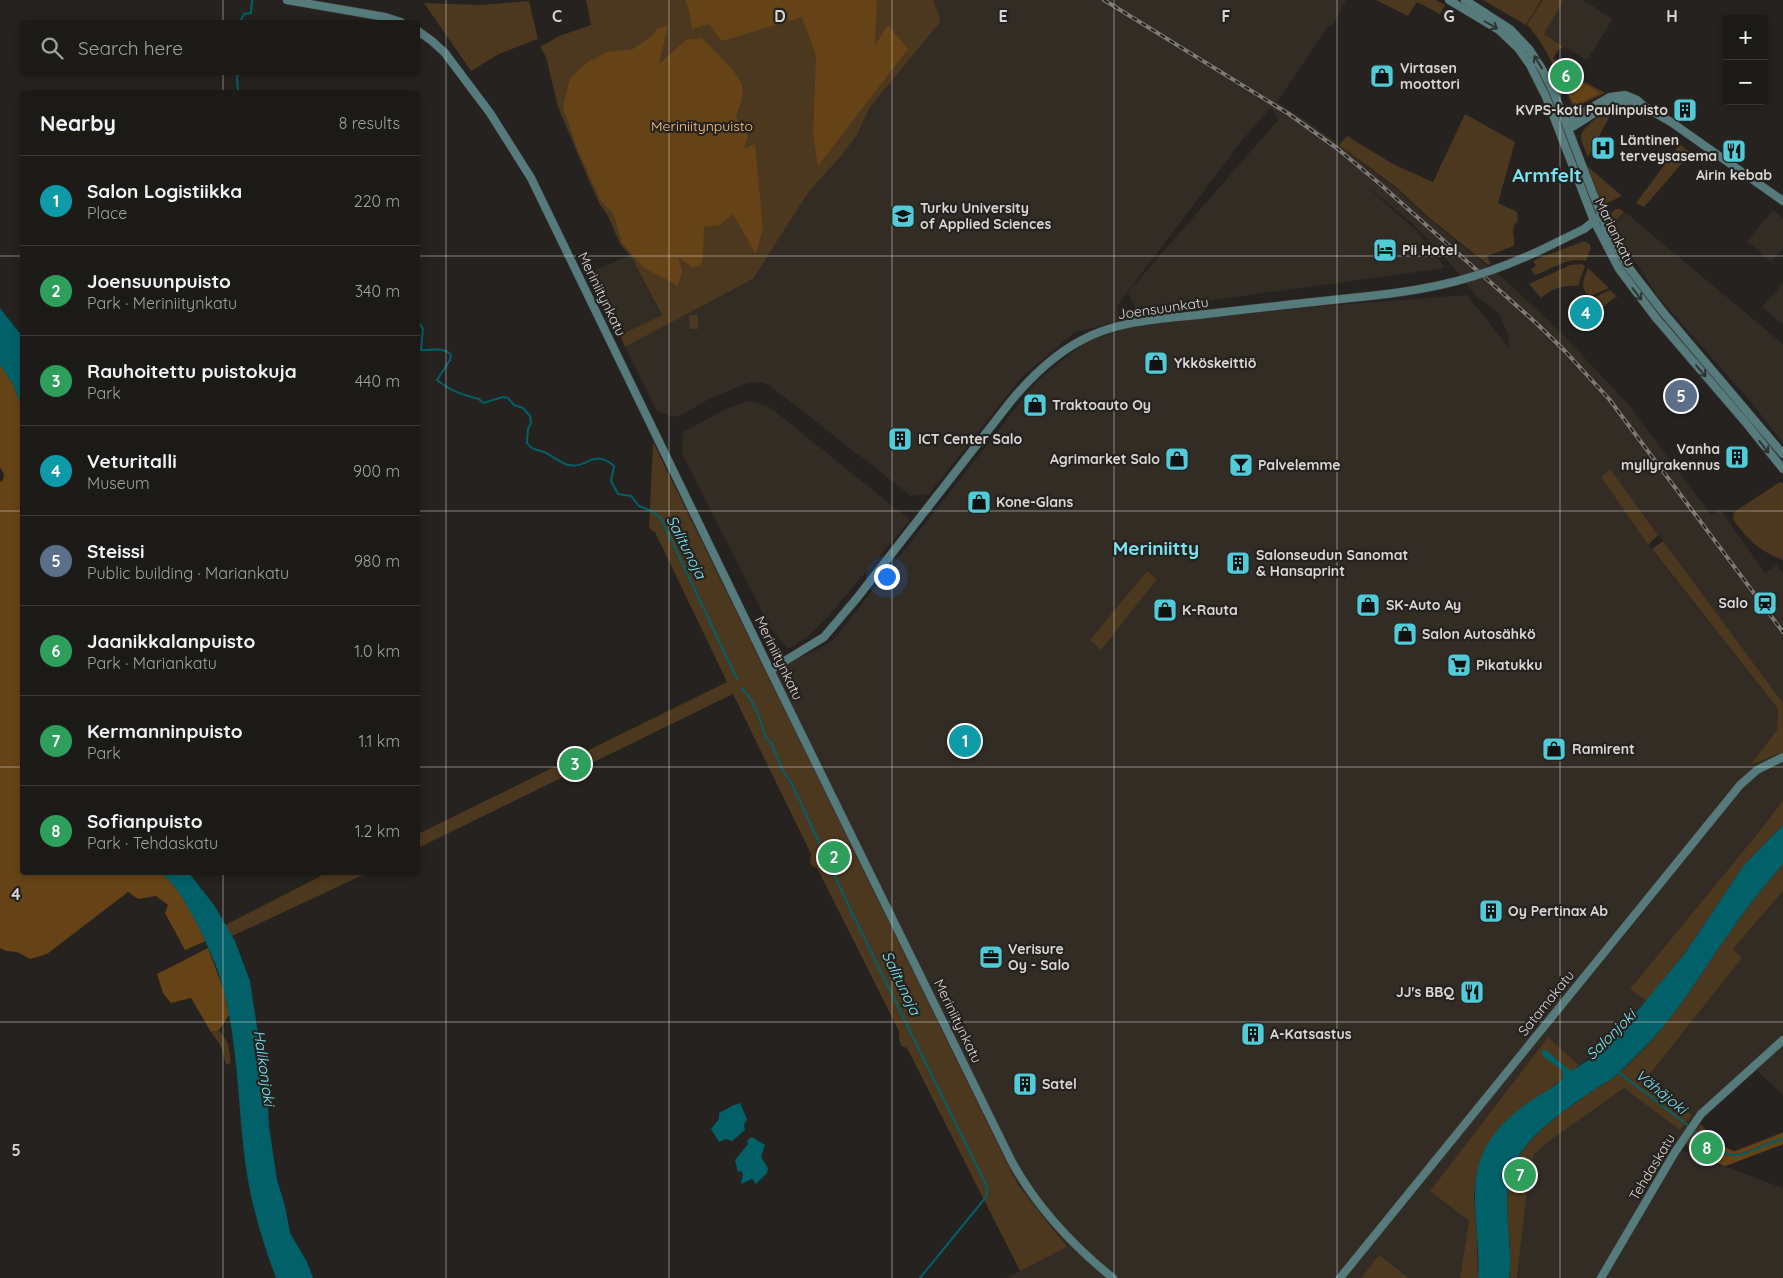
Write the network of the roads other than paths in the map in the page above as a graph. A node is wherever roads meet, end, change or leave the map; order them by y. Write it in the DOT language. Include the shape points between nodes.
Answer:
graph roads {
  1 [pos="287,0"];
  2 [pos="1449,0"];
  3 [pos="1465,0"];
  4 [pos="394,20"];
  5 [pos="420,32"];
  6 [pos="1567,126"];
  7 [pos="1783,201"];
  8 [pos="1602,215"];
  9 [pos="1594,221"];
  10 [pos="1783,454"];
  11 [pos="1783,470"];
  12 [pos="770,670"];
  13 [pos="1783,757"];
  14 [pos="1783,1040"];
  15 [pos="1113,1278"];
  16 [pos="1340,1278"];
  17 [pos="1601,1278"];
  1 -- 4 [label="main road"];
  2 -- 9 [label="main road, Mariankatu, one-way" via="1506,36 1530,65 1546,97"];
  6 -- 3 [label="main road, Mariankatu, one-way" via="1542,69 1523,41 1502,23"];
  5 -- 12 [label="main road, Meriniitynkatu" via="445,53 490,113 531,178"];
  6 -- 7 [label="main road" via="1604,100 1618,95 1630,97"];
  6 -- 8 [label="main road, Mariankatu"];
  8 -- 9 [label="main road, Joensuunkatu"];
  8 -- 10 [label="main road, Mariankatu" via="1622,257 1640,284"];
  9 -- 11 [label="main road, Mariankatu, one-way" via="1633,290"];
  9 -- 12 [label="main road, Joensuunkatu, bridge" via="1584,229 1496,270 1436,287 1133,323 1091,335 1064,350 1023,386 824,637"];
  12 -- 15 [label="main road, Meriniitynkatu" via="1026,1187 1049,1219"];
  13 -- 16 [label="main road, Satamakatu" via="1757,770 1740,785"];
  14 -- 17 [label="main road, Tehdaskatu" via="1694,1123"];
}
